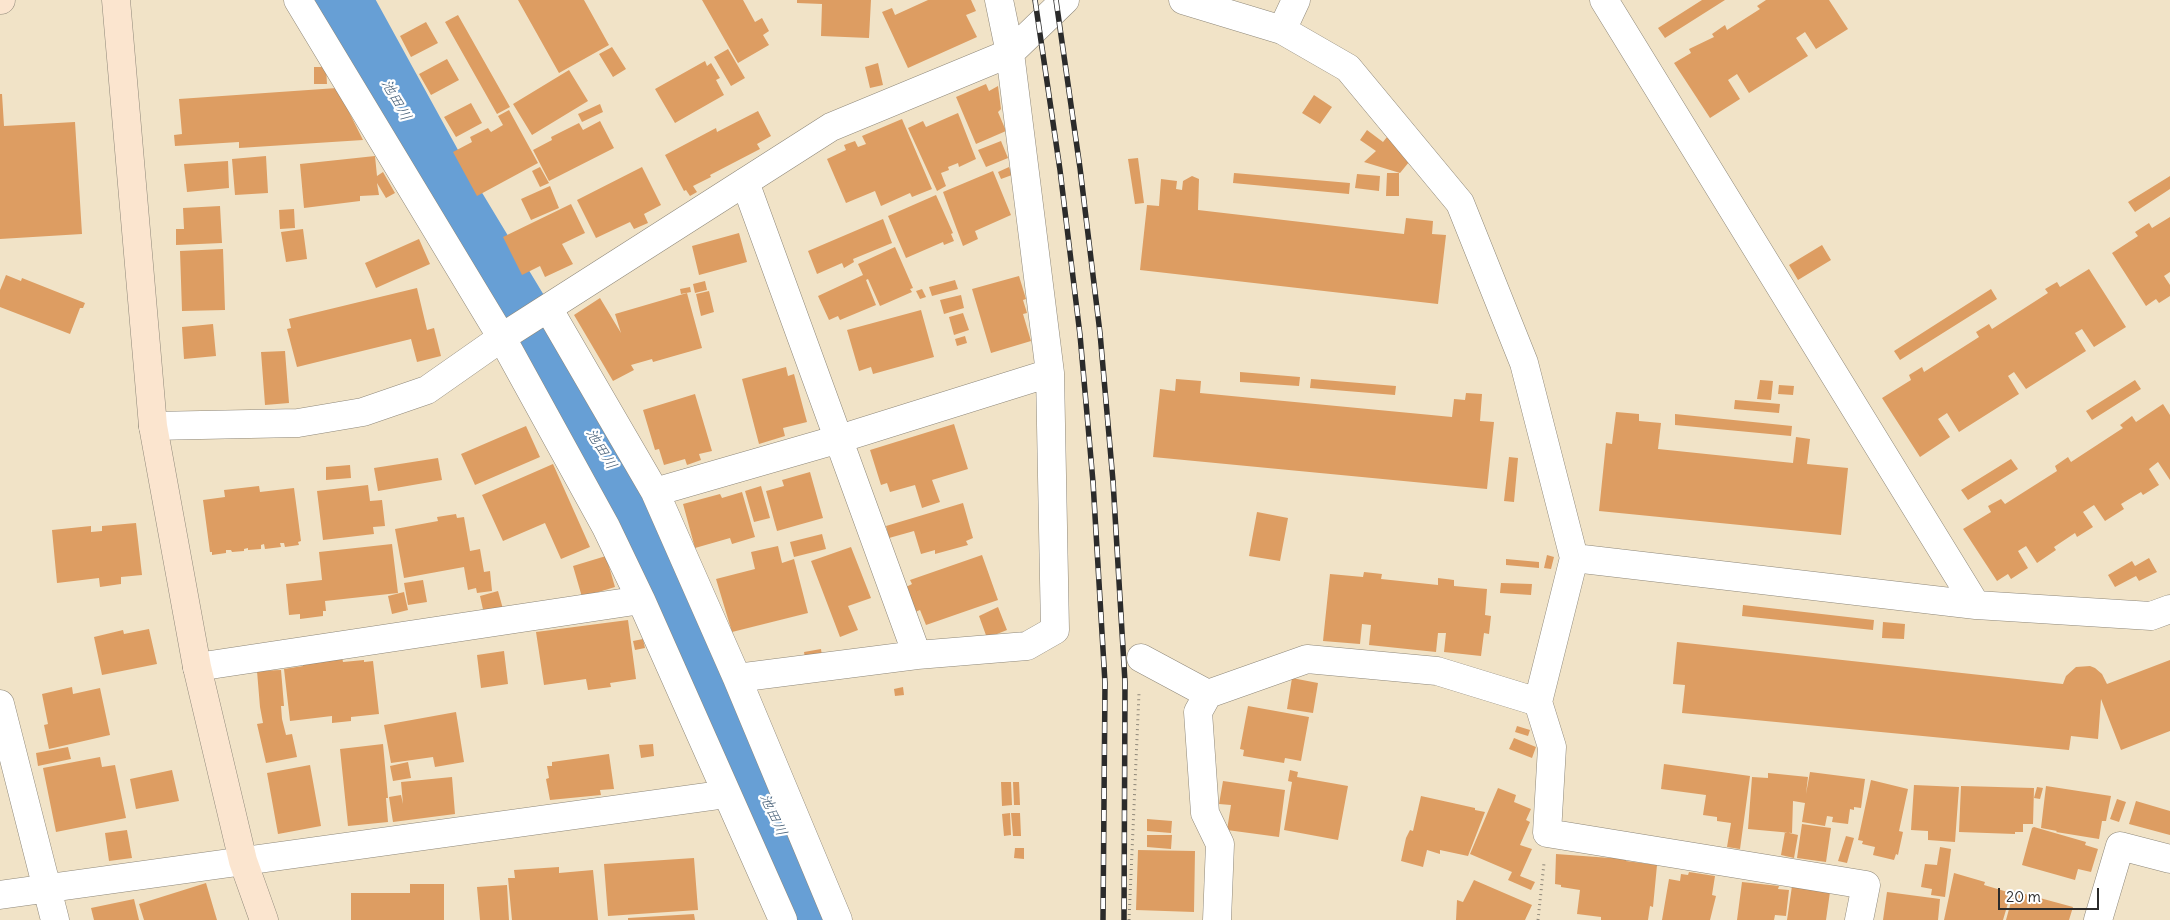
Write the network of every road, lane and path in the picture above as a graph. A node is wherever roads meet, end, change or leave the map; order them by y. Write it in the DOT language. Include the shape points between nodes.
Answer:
graph roads {
  1 [pos="116,0"];
  2 [pos="298,0"];
  3 [pos="999,0"];
  4 [pos="1066,0"];
  5 [pos="1183,0"];
  6 [pos="1296,0"];
  7 [pos="1604,0"];
  8 [pos="1282,30"];
  9 [pos="1010,53"];
  10 [pos="744,182"];
  11 [pos="547,309"];
  12 [pos="503,337"];
  13 [pos="1050,373"];
  14 [pos="154,426"];
  15 [pos="839,439"];
  16 [pos="655,492"];
  17 [pos="1574,558"];
  18 [pos="641,600"];
  19 [pos="1976,605"];
  20 [pos="2170,609"];
  21 [pos="917,654"];
  22 [pos="1141,658"];
  23 [pos="197,667"];
  24 [pos="737,678"];
  25 [pos="1208,694"];
  26 [pos="1538,702"];
  27 [pos="0,704"];
  28 [pos="727,794"];
  29 [pos="1547,834"];
  30 [pos="2170,859"];
  31 [pos="243,861"];
  32 [pos="46,888"];
  33 [pos="0,895"];
  34 [pos="55,920"];
  35 [pos="264,920"];
  36 [pos="783,920"];
  37 [pos="838,920"];
  38 [pos="1129,920"];
  39 [pos="1217,920"];
  40 [pos="1538,920"];
  41 [pos="1858,920"];
  42 [pos="2098,920"];
  1 -- 14 [label="street"];
  2 -- 12 [label="street"];
  3 -- 9 [label="street"];
  4 -- 9 [label="street"];
  5 -- 8 [label="street"];
  6 -- 8 [label="street"];
  7 -- 19 [label="street"];
  8 -- 17 [label="street" via="1348,68 1460,203 1524,363"];
  9 -- 10 [label="street" via="830,127"];
  9 -- 13 [label="street"];
  10 -- 11 [label="street"];
  10 -- 15 [label="street"];
  11 -- 12 [label="street"];
  11 -- 16 [label="street"];
  12 -- 14 [label="street" via="427,390 363,412 298,424"];
  12 -- 18 [label="street" via="606,527"];
  13 -- 15 [label="street"];
  13 -- 21 [label="street" via="1056,630 1027,646"];
  14 -- 23 [label="street"];
  15 -- 16 [label="street"];
  15 -- 21 [label="street"];
  16 -- 24 [label="street"];
  17 -- 19 [label="street"];
  17 -- 26 [label="street"];
  18 -- 23 [label="street"];
  18 -- 28 [label="street"];
  19 -- 20 [label="street" via="2151,616"];
  21 -- 24 [label="street"];
  22 -- 25 [label="street"];
  22 -- 38 [label="path"];
  23 -- 31 [label="street"];
  24 -- 37 [label="street"];
  25 -- 26 [label="street" via="1307,659 1437,671"];
  25 -- 39 [label="street" via="1198,712 1205,813 1220,844"];
  26 -- 29 [label="street" via="1552,746"];
  27 -- 32 [label="street"];
  28 -- 31 [label="street"];
  28 -- 36 [label="street"];
  29 -- 40 [label="path"];
  29 -- 41 [label="street" via="1866,885"];
  30 -- 42 [label="street" via="2120,846"];
  31 -- 32 [label="street"];
  31 -- 35 [label="street"];
  32 -- 33 [label="street"];
  32 -- 34 [label="street"];
}
